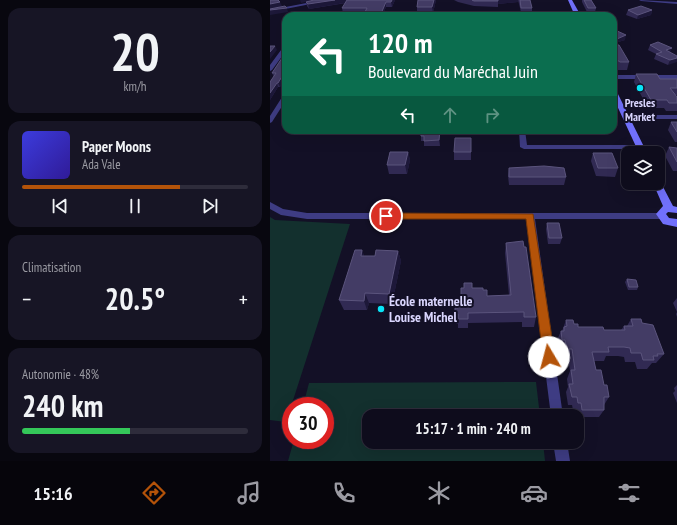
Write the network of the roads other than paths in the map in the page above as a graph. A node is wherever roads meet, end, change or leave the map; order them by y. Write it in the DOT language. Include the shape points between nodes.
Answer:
graph roads {
  1 [pos="288,0"];
  2 [pos="329,0"];
  3 [pos="570,0"];
  4 [pos="641,0"];
  5 [pos="677,3"];
  6 [pos="292,7"];
  7 [pos="270,11"];
  8 [pos="576,12"];
  9 [pos="282,52"];
  10 [pos="270,69"];
  11 [pos="617,77"];
  12 [pos="677,77"];
  13 [pos="617,98"];
  14 [pos="282,106"];
  15 [pos="626,117"];
  16 [pos="677,117"];
  17 [pos="270,121"];
  18 [pos="522,134"];
  19 [pos="640,146"];
  20 [pos="621,149"];
  21 [pos="661,190"];
  22 [pos="270,205"];
  23 [pos="673,209"];
  24 [pos="530,216"];
  25 [pos="662,216"];
  26 [pos="677,224"];
  27 [pos="556,409"];
  28 [pos="561,449"];
  29 [pos="563,461"];
  1 -- 6 [label="street"];
  2 -- 6 [label="street"];
  3 -- 8 [label="street"];
  4 -- 5 [label="street"];
  6 -- 7 [label="street"];
  9 -- 10 [label="street"];
  11 -- 12 [label="street"];
  13 -- 15 [label="street"];
  14 -- 17 [label="street"];
  15 -- 16 [label="street"];
  15 -- 19 [label="street"];
  18 -- 20 [label="street" via="524,146"];
  21 -- 23 [label="street"];
  22 -- 24 [label="street" via="281,212 307,216"];
  23 -- 25 [label="street" via="662,211"];
  24 -- 25 [label="street"];
  24 -- 27 [label="street"];
  25 -- 26 [label="street" via="666,221"];
  28 -- 29 [label="street"];
}
